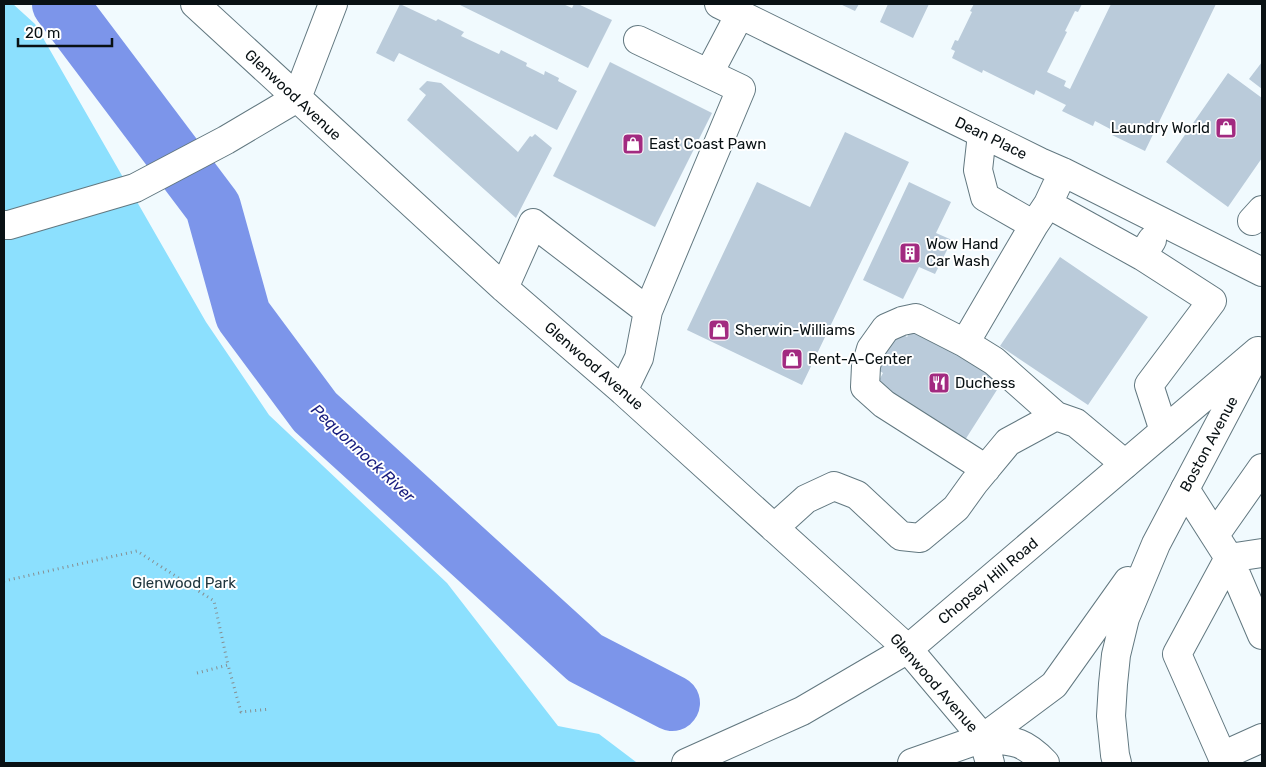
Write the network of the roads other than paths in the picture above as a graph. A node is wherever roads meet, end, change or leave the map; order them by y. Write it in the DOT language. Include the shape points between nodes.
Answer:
graph roads {
  1 [pos="195,4"];
  2 [pos="333,4"];
  3 [pos="730,9"];
  4 [pos="638,40"];
  5 [pos="709,73"];
  6 [pos="297,98"];
  7 [pos="982,134"];
  8 [pos="1063,172"];
  9 [pos="1041,214"];
  10 [pos="1164,224"];
  11 [pos="4,225"];
  12 [pos="1142,256"];
  13 [pos="1262,272"];
  14 [pos="504,288"];
  15 [pos="648,311"];
  16 [pos="965,343"];
  17 [pos="1260,348"];
  18 [pos="624,392"];
  19 [pos="1056,416"];
  20 [pos="1164,431"];
  21 [pos="1125,464"];
  22 [pos="1262,468"];
  23 [pos="986,469"];
  24 [pos="1185,489"];
  25 [pos="774,528"];
  26 [pos="1156,544"];
  27 [pos="1222,546"];
  28 [pos="1262,553"];
  29 [pos="1262,635"];
  30 [pos="908,649"];
  31 [pos="1262,738"];
  32 [pos="986,751"];
  33 [pos="686,763"];
  34 [pos="912,763"];
  35 [pos="1045,763"];
  36 [pos="1117,763"];
  1 -- 6 [label="main road, Glenwood Avenue"];
  2 -- 6 [label="main road"];
  3 -- 5 [label="main road"];
  3 -- 7 [label="main road, Dean Place"];
  4 -- 5 [label="main road"];
  5 -- 15 [label="main road" via="742,89"];
  6 -- 11 [label="main road" via="135,188"];
  6 -- 14 [label="main road, Glenwood Avenue"];
  7 -- 8 [label="main road, Dean Place"];
  7 -- 9 [label="main road" via="978,170 985,197"];
  8 -- 9 [label="main road"];
  8 -- 10 [label="main road, Dean Place"];
  9 -- 12 [label="main road"];
  9 -- 16 [label="main road"];
  10 -- 12 [label="main road"];
  10 -- 13 [label="main road, Dean Place"];
  12 -- 20 [label="main road" via="1212,301 1149,385"];
  14 -- 15 [label="main road" via="533,222"];
  14 -- 18 [label="main road, Glenwood Avenue"];
  15 -- 18 [label="main road" via="639,358"];
  16 -- 19 [label="main road" via="994,361"];
  16 -- 23 [label="main road" via="916,318 886,328 870,349 864,388"];
  17 -- 20 [label="main road, Chopsey Hill Road"];
  17 -- 24 [label="main road, Boston Avenue"];
  18 -- 25 [label="main road, Glenwood Avenue"];
  19 -- 21 [label="main road" via="1076,423"];
  19 -- 23 [label="main road" via="1008,442"];
  20 -- 21 [label="main road, Chopsey Hill Road"];
  21 -- 30 [label="main road, Chopsey Hill Road"];
  22 -- 27 [label="main road"];
  23 -- 25 [label="main road" via="956,508 920,538 901,536 857,495 834,486 806,499"];
  24 -- 26 [label="main road, Boston Avenue"];
  24 -- 27 [label="main road"];
  25 -- 30 [label="main road, Glenwood Avenue"];
  26 -- 32 [label="main road" via="1054,685"];
  26 -- 36 [label="main road" via="1125,618 1116,655 1111,716"];
  27 -- 28 [label="main road"];
  27 -- 29 [label="main road"];
  27 -- 31 [label="main road" via="1177,654 1222,756"];
  30 -- 32 [label="main road, Glenwood Avenue"];
  30 -- 33 [label="main road, Chopsey Hill Road" via="802,712"];
  32 -- 34 [label="main road"];
  32 -- 35 [label="main road, Glenwood Avenue" via="1010,741 1024,745"];
}
